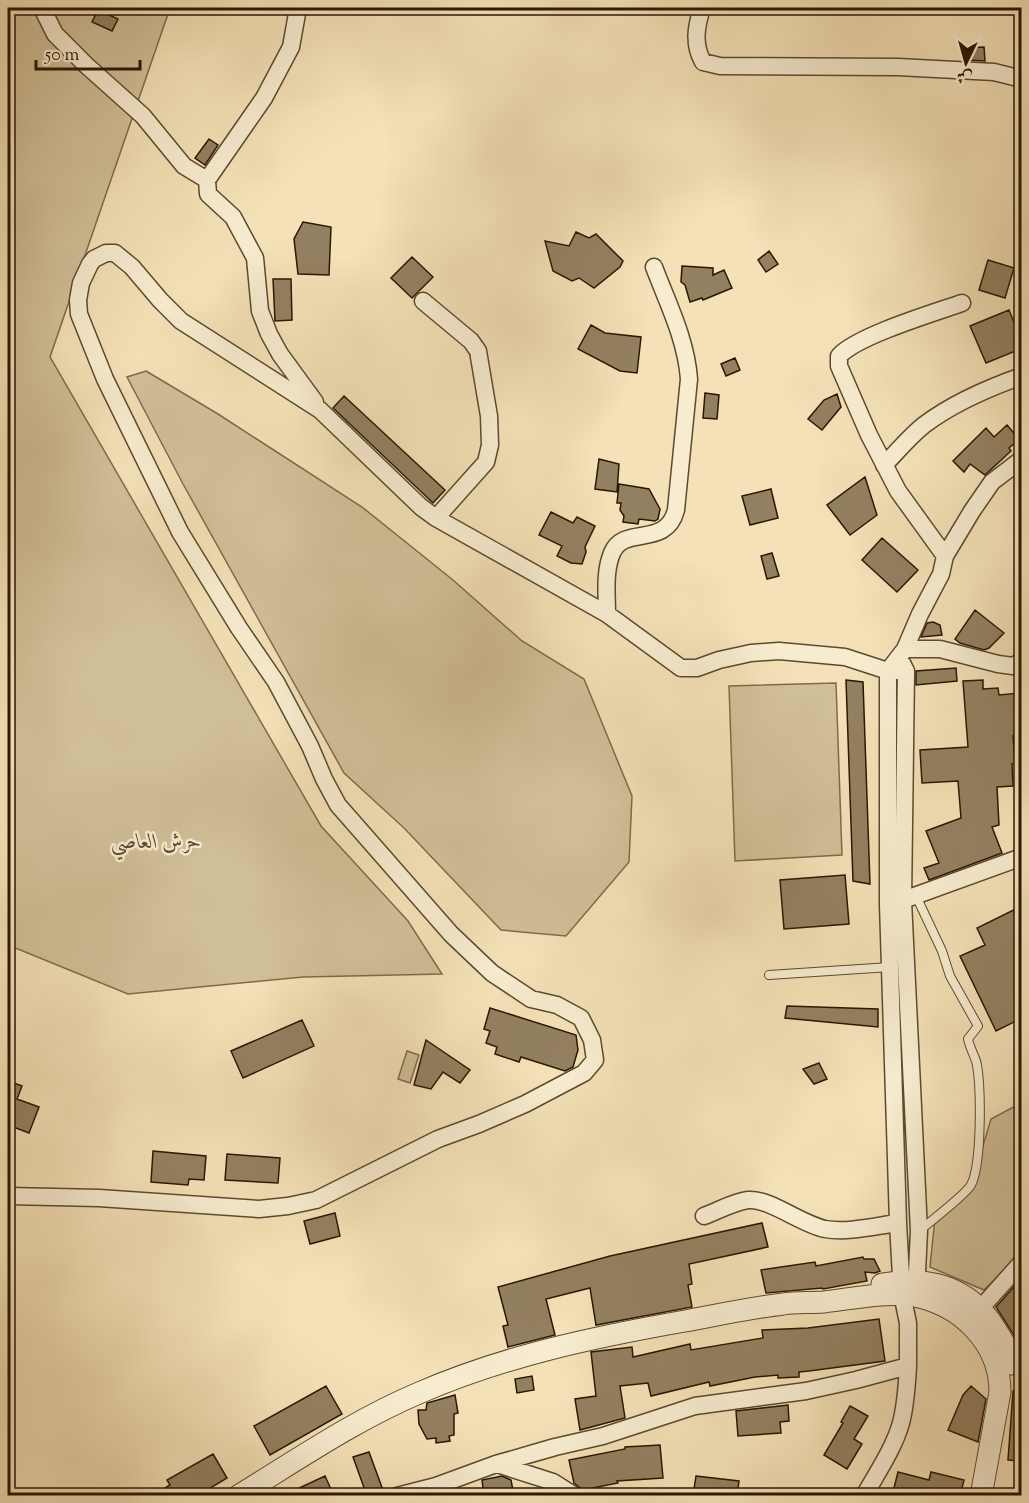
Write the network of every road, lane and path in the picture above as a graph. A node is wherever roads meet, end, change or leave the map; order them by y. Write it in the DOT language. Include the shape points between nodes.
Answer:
graph roads {
  1 [pos="42,8"];
  2 [pos="298,8"];
  3 [pos="702,8"];
  4 [pos="1022,79"];
  5 [pos="207,180"];
  6 [pos="654,267"];
  7 [pos="423,301"];
  8 [pos="962,303"];
  9 [pos="1022,376"];
  10 [pos="320,410"];
  11 [pos="1022,459"];
  12 [pos="884,465"];
  13 [pos="436,518"];
  14 [pos="945,556"];
  15 [pos="607,614"];
  16 [pos="904,659"];
  17 [pos="1022,661"];
  18 [pos="888,671"];
  19 [pos="904,773"];
  20 [pos="886,774"];
  21 [pos="1022,857"];
  22 [pos="902,900"];
  23 [pos="890,967"];
  24 [pos="769,975"];
  25 [pos="8,1196"];
  26 [pos="704,1216"];
  27 [pos="898,1223"];
  28 [pos="919,1231"];
  29 [pos="1022,1262"];
  30 [pos="909,1288"];
  31 [pos="980,1309"];
  32 [pos="1016,1360"];
  33 [pos="908,1366"];
  34 [pos="496,1464"];
  35 [pos="992,1470"];
  36 [pos="238,1496"];
  37 [pos="397,1496"];
  38 [pos="575,1496"];
  39 [pos="864,1496"];
  40 [pos="981,1496"];
  41 [pos="992,1496"];
  1 -- 5 [label="street" via="55,34 143,116 184,166"];
  2 -- 5 [label="street" via="291,47 264,98"];
  3 -- 4 [label="street" via="695,39 697,52 703,62 720,66 898,67 994,72"];
  5 -- 10 [label="street" via="208,194 233,217 255,258 260,311 269,334"];
  6 -- 15 [label="street" via="688,360 676,510 665,531 625,540 612,551"];
  7 -- 13 [label="street" via="478,351 489,416 486,462"];
  8 -- 12 [label="street" via="868,338 846,348 839,356 839,366"];
  9 -- 12 [label="street" via="948,409 923,426"];
  10 -- 13 [label="street"];
  10 -- 25 [label="street" via="182,321 115,253 94,259 85,271 78,300 79,315 105,379 175,524 276,682 338,805 451,934 492,973 531,999 557,1005 580,1018 592,1040 595,1060 584,1073 525,1104 438,1139 315,1200 259,1209"];
  11 -- 14 [label="street" via="992,482"];
  12 -- 14 [label="street"];
  13 -- 15 [label="street"];
  14 -- 16 [label="street"];
  15 -- 18 [label="street" via="681,668 779,651 844,657"];
  16 -- 17 [label="street" via="940,649 1006,665"];
  16 -- 18 [label="street"];
  16 -- 19 [label="street"];
  18 -- 20 [label="street"];
  19 -- 20 [label="street"];
  19 -- 22 [label="street"];
  20 -- 22 [label="street"];
  21 -- 22 [label="street"];
  22 -- 23 [label="street"];
  22 -- 28 [label="street"];
  22 -- 28 [label="lane" via="942,951 950,976 978,1026 968,1039 977,1062 978,1164 971,1186"];
  23 -- 24 [label="lane"];
  23 -- 27 [label="street"];
  26 -- 27 [label="street" via="750,1200 826,1229"];
  27 -- 30 [label="street"];
  28 -- 30 [label="street"];
  29 -- 31 [label="street"];
  30 -- 31 [label="street" via="940,1285"];
  30 -- 33 [label="street"];
  30 -- 35 [label="street" via="959,1316 992,1350 1000,1378"];
  30 -- 36 [label="street" via="785,1304 630,1331 501,1362 418,1393 358,1423"];
  31 -- 32 [label="street"];
  32 -- 35 [label="street"];
  33 -- 34 [label="street" via="806,1391 695,1406 603,1436"];
  33 -- 39 [label="street" via="900,1425"];
  34 -- 37 [label="street"];
  34 -- 38 [label="street" via="553,1482"];
  35 -- 40 [label="street"];
  35 -- 41 [label="street"];
}
